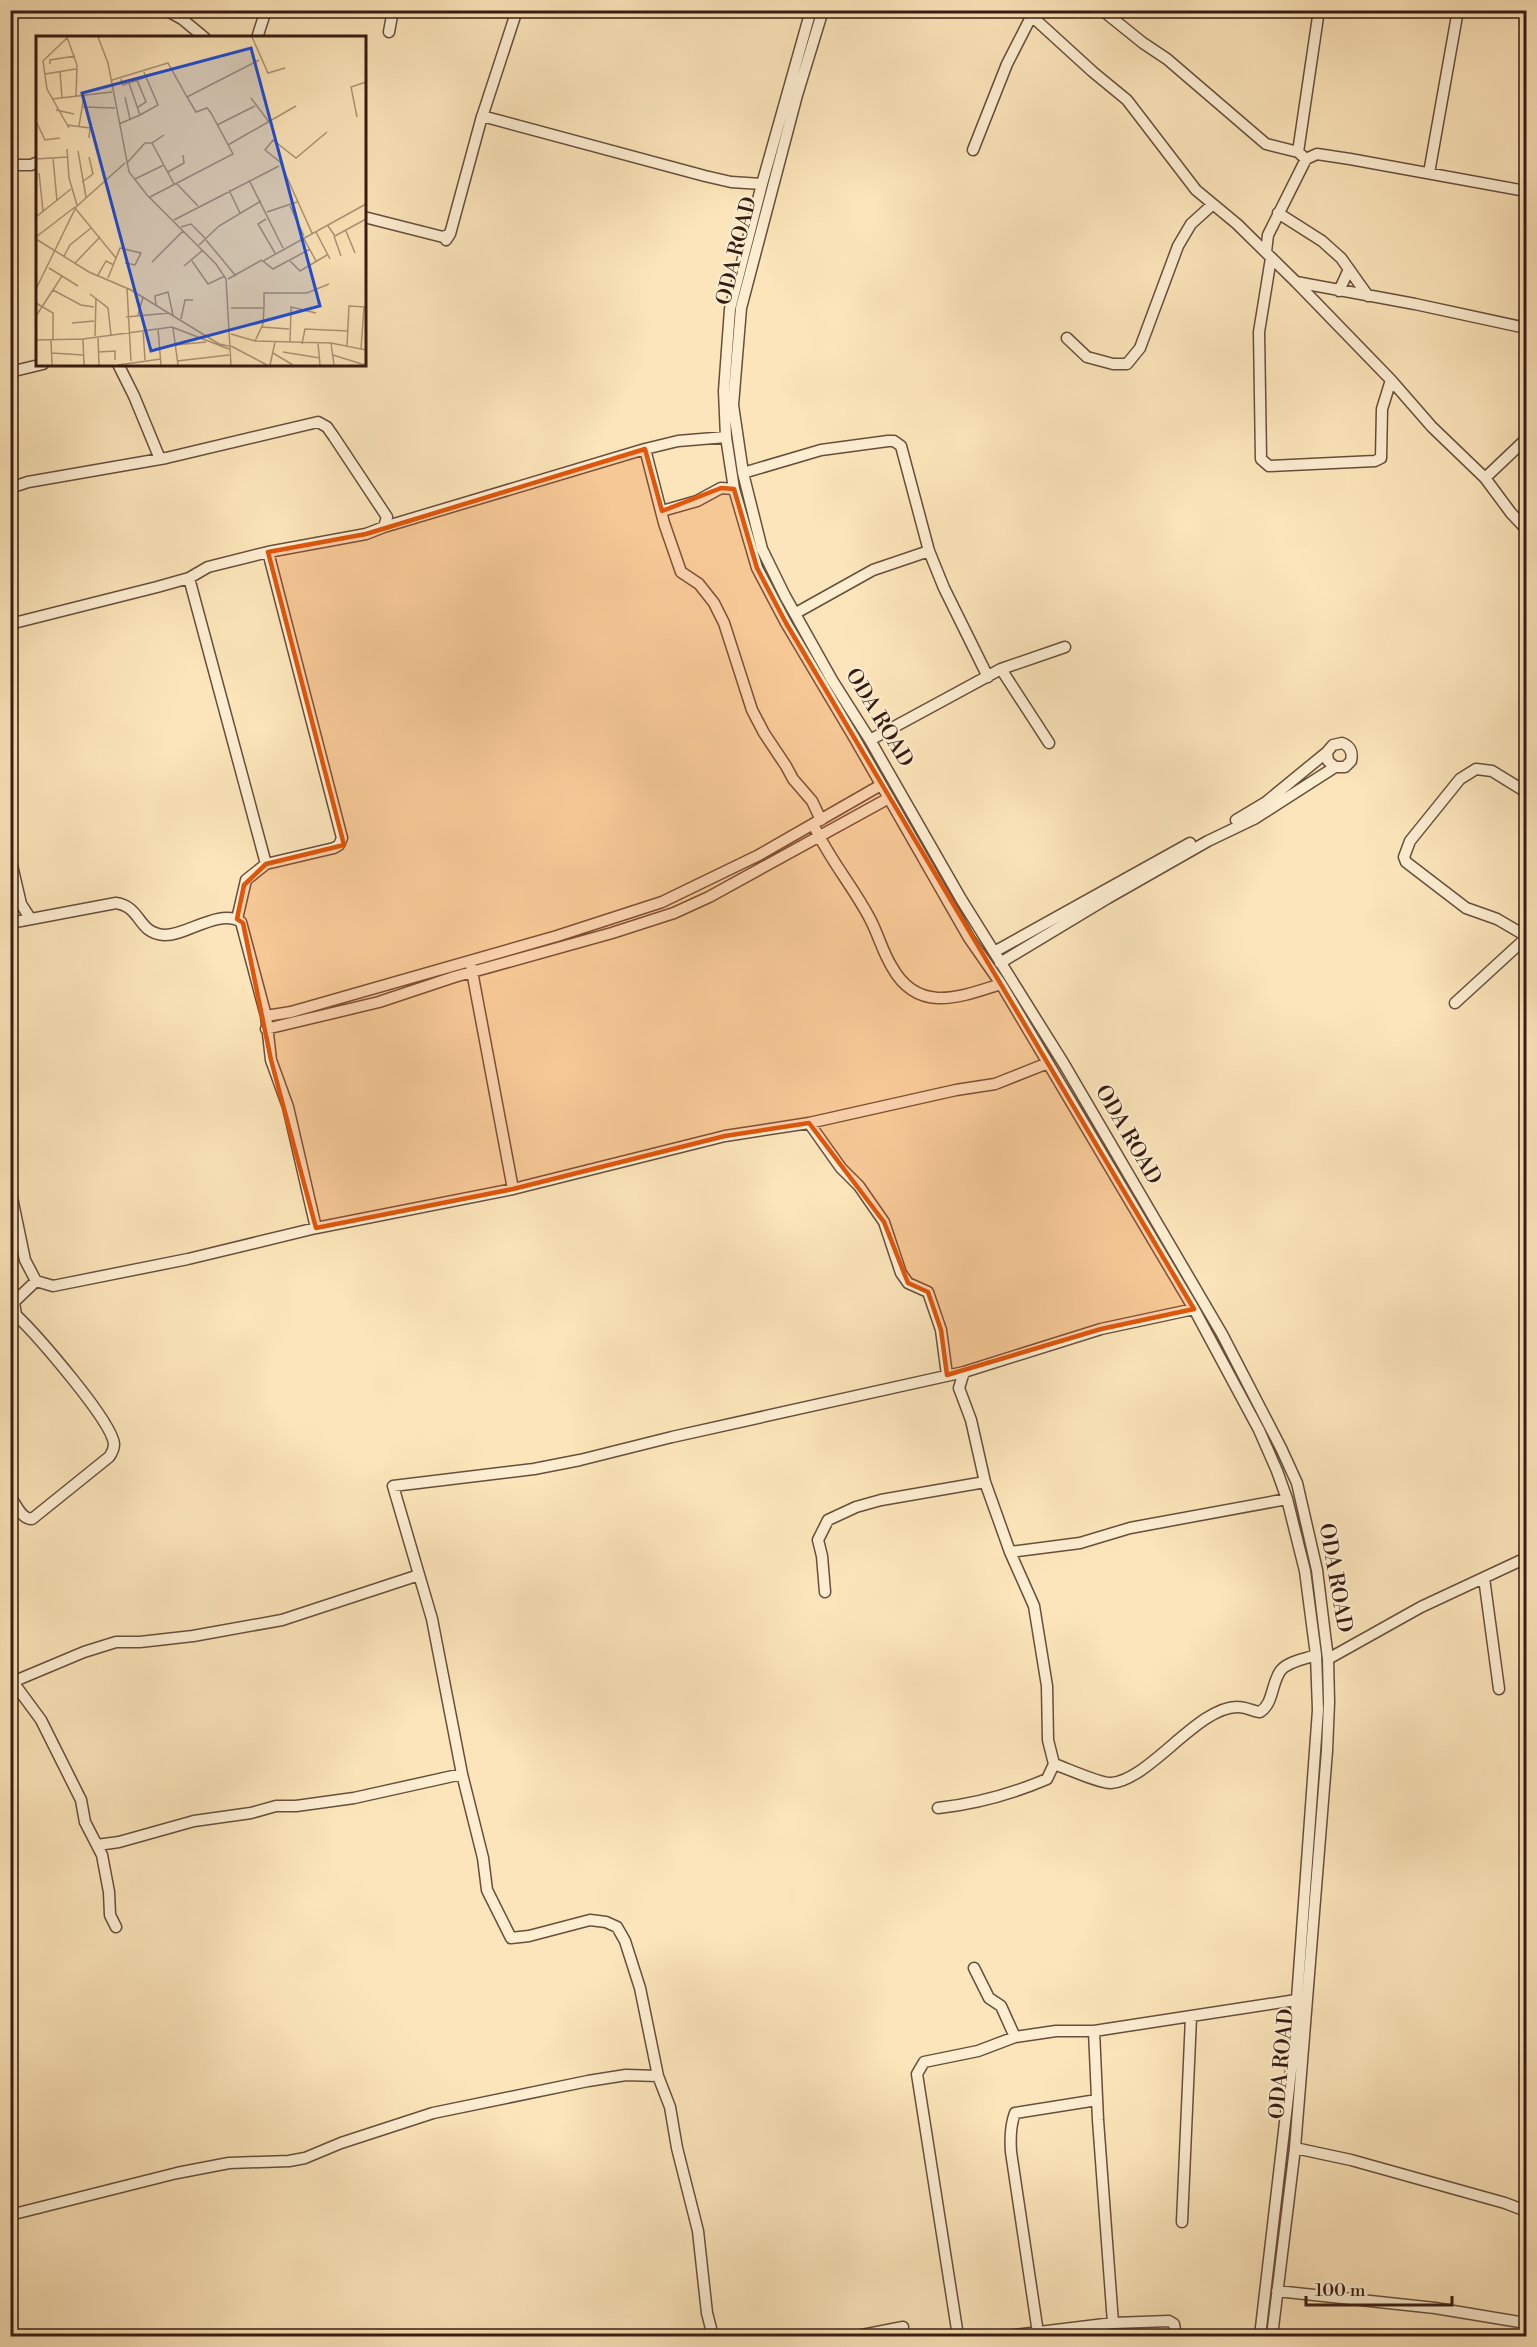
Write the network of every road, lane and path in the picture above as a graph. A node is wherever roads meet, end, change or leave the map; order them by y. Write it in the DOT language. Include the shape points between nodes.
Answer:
graph roads {
  1 [pos="166,10"];
  2 [pos="267,10"];
  3 [pos="393,10"];
  4 [pos="517,10"];
  5 [pos="811,10"];
  6 [pos="823,10"];
  7 [pos="1102,10"];
  8 [pos="1319,10"];
  9 [pos="1458,10"];
  10 [pos="1028,14"];
  11 [pos="389,32"];
  12 [pos="203,36"];
  13 [pos="258,36"];
  14 [pos="482,117"];
  15 [pos="973,150"];
  16 [pos="1302,155"];
  17 [pos="36,163"];
  18 [pos="10,165"];
  19 [pos="1430,173"];
  20 [pos="762,184"];
  21 [pos="1527,191"];
  22 [pos="1212,205"];
  23 [pos="1278,213"];
  24 [pos="366,218"];
  25 [pos="1249,235"];
  26 [pos="1268,236"];
  27 [pos="1268,255"];
  28 [pos="1349,269"];
  29 [pos="1296,282"];
  30 [pos="1340,291"];
  31 [pos="1368,296"];
  32 [pos="1527,328"];
  33 [pos="1067,338"];
  34 [pos="36,366"];
  35 [pos="119,366"];
  36 [pos="10,372"];
  37 [pos="1391,380"];
  38 [pos="726,437"];
  39 [pos="1527,439"];
  40 [pos="645,449"];
  41 [pos="160,459"];
  42 [pos="743,473"];
  43 [pos="1485,478"];
  44 [pos="10,488"];
  45 [pos="734,489"];
  46 [pos="662,511"];
  47 [pos="384,527"];
  48 [pos="1527,529"];
  49 [pos="929,551"];
  50 [pos="268,552"];
  51 [pos="189,578"];
  52 [pos="796,614"];
  53 [pos="10,624"];
  54 [pos="1065,647"];
  55 [pos="1001,669"];
  56 [pos="988,677"];
  57 [pos="870,740"];
  58 [pos="1049,743"];
  59 [pos="1327,752"];
  60 [pos="1335,767"];
  61 [pos="881,785"];
  62 [pos="1527,792"];
  63 [pos="889,798"];
  64 [pos="818,822"];
  65 [pos="1226,829"];
  66 [pos="819,836"];
  67 [pos="10,857"];
  68 [pos="266,864"];
  69 [pos="1132,880"];
  70 [pos="962,899"];
  71 [pos="655,905"];
  72 [pos="950,905"];
  73 [pos="30,918"];
  74 [pos="658,918"];
  75 [pos="237,919"];
  76 [pos="10,923"];
  77 [pos="1527,937"];
  78 [pos="994,952"];
  79 [pos="469,960"];
  80 [pos="1000,963"];
  81 [pos="472,972"];
  82 [pos="1001,984"];
  83 [pos="1455,1003"];
  84 [pos="266,1016"];
  85 [pos="266,1029"];
  86 [pos="1048,1063"];
  87 [pos="809,1123"];
  88 [pos="10,1188"];
  89 [pos="513,1189"];
  90 [pos="316,1228"];
  91 [pos="36,1281"];
  92 [pos="1194,1309"];
  93 [pos="964,1372"];
  94 [pos="947,1375"];
  95 [pos="985,1482"];
  96 [pos="10,1497"];
  97 [pos="1287,1499"];
  98 [pos="1010,1552"];
  99 [pos="1527,1558"];
  100 [pos="419,1575"];
  101 [pos="1484,1578"];
  102 [pos="825,1592"];
  103 [pos="1316,1655"];
  104 [pos="1328,1659"];
  105 [pos="12,1682"];
  106 [pos="1499,1689"];
  107 [pos="1054,1764"];
  108 [pos="462,1774"];
  109 [pos="938,1808"];
  110 [pos="97,1845"];
  111 [pos="116,1927"];
  112 [pos="974,1968"];
  113 [pos="1296,2000"];
  114 [pos="1191,2017"];
  115 [pos="1094,2031"];
  116 [pos="1015,2037"];
  117 [pos="658,2076"];
  118 [pos="1097,2100"];
  119 [pos="1295,2148"];
  120 [pos="1527,2211"];
  121 [pos="10,2215"];
  122 [pos="1182,2222"];
  123 [pos="1277,2291"];
  124 [pos="1527,2311"];
  125 [pos="1113,2323"];
  126 [pos="1525,2323"];
  127 [pos="903,2327"];
  128 [pos="1038,2332"];
  129 [pos="712,2337"];
  130 [pos="857,2337"];
  131 [pos="958,2337"];
  132 [pos="1006,2337"];
  133 [pos="1176,2337"];
  134 [pos="1260,2337"];
  135 [pos="1272,2337"];
  1 -- 12 [label="street"];
  2 -- 13 [label="street"];
  3 -- 11 [label="street"];
  4 -- 14 [label="street"];
  5 -- 20 [label="street, ODA ROAD"];
  6 -- 42 [label="street, ODA ROAD" via="741,308 733,405"];
  7 -- 16 [label="street" via="1167,59 1266,144"];
  8 -- 16 [label="street"];
  9 -- 19 [label="street"];
  10 -- 15 [label="street"];
  10 -- 22 [label="street" via="1127,99"];
  14 -- 20 [label="street" via="705,176"];
  14 -- 24 [label="street" via="450,234 446,240 448,235"];
  16 -- 19 [label="street" via="1317,154"];
  16 -- 23 [label="street"];
  17 -- 18 [label="street"];
  19 -- 21 [label="street"];
  20 -- 38 [label="street, ODA ROAD" via="730,309 724,391"];
  22 -- 25 [label="street"];
  22 -- 33 [label="street" via="1191,224 1178,246 1140,348 1130,362 1113,364 1087,357"];
  23 -- 26 [label="street"];
  23 -- 28 [label="street" via="1322,241"];
  25 -- 26 [label="street"];
  25 -- 27 [label="street"];
  26 -- 27 [label="street"];
  27 -- 29 [label="street"];
  27 -- 37 [label="street" via="1259,332 1263,463 1269,466 1381,458 1382,409"];
  28 -- 30 [label="street"];
  28 -- 31 [label="street"];
  29 -- 30 [label="street"];
  29 -- 37 [label="street"];
  30 -- 31 [label="street"];
  31 -- 32 [label="street"];
  34 -- 36 [label="street"];
  35 -- 41 [label="street"];
  37 -- 43 [label="street"];
  38 -- 40 [label="street" via="678,441"];
  38 -- 45 [label="street, ODA ROAD"];
  39 -- 43 [label="street"];
  40 -- 46 [label="street"];
  40 -- 47 [label="street"];
  41 -- 44 [label="street"];
  41 -- 47 [label="street" via="318,422 327,427 386,513"];
  42 -- 49 [label="street" via="821,450 894,441 901,446"];
  42 -- 52 [label="street, ODA ROAD" via="762,549"];
  43 -- 48 [label="street"];
  45 -- 46 [label="street" via="721,489 698,501"];
  45 -- 61 [label="street, ODA ROAD" via="757,568"];
  46 -- 64 [label="street" via="681,572 714,603 752,710 793,779 812,801"];
  47 -- 50 [label="street" via="366,534"];
  49 -- 52 [label="street" via="873,570"];
  49 -- 56 [label="street"];
  50 -- 51 [label="street" via="208,567"];
  50 -- 68 [label="street" via="342,838 334,848"];
  51 -- 53 [label="street"];
  51 -- 68 [label="street"];
  52 -- 57 [label="street, ODA ROAD"];
  54 -- 55 [label="street"];
  55 -- 56 [label="street"];
  55 -- 58 [label="street"];
  56 -- 57 [label="street"];
  57 -- 70 [label="street, ODA ROAD"];
  59 -- 60 [label="street" via="1328,761"];
  59 -- 60 [label="street" via="1341,743 1350,748 1348,765"];
  59 -- 65 [label="street"];
  60 -- 65 [label="street" via="1254,819"];
  61 -- 63 [label="street, ODA ROAD"];
  61 -- 64 [label="street"];
  62 -- 77 [label="street" via="1492,771 1476,769 1460,778 1410,841 1404,857 1466,908 1497,919"];
  63 -- 66 [label="street"];
  63 -- 72 [label="street, ODA ROAD"];
  64 -- 66 [label="street"];
  64 -- 71 [label="street"];
  65 -- 69 [label="street"];
  66 -- 74 [label="street" via="709,897"];
  66 -- 82 [label="street" via="870,917 892,968 909,990 931,999 960,996"];
  67 -- 73 [label="street" via="21,904"];
  68 -- 75 [label="street" via="246,880"];
  69 -- 78 [label="street"];
  69 -- 80 [label="street"];
  70 -- 72 [label="street"];
  70 -- 78 [label="street, ODA ROAD"];
  71 -- 74 [label="street"];
  71 -- 79 [label="street"];
  72 -- 82 [label="street, ODA ROAD"];
  73 -- 75 [label="street" via="116,903 131,907 146,929 166,935 206,922"];
  73 -- 76 [label="street"];
  74 -- 81 [label="street"];
  75 -- 84 [label="street" via="243,926"];
  77 -- 83 [label="street"];
  78 -- 80 [label="street, ODA ROAD"];
  79 -- 81 [label="street"];
  79 -- 84 [label="street"];
  80 -- 104 [label="street, ODA ROAD" via="1064,1064 1222,1334 1281,1448 1297,1483 1317,1570"];
  81 -- 85 [label="street" via="379,1002"];
  81 -- 89 [label="street"];
  82 -- 86 [label="street, ODA ROAD"];
  84 -- 85 [label="street"];
  85 -- 90 [label="street"];
  86 -- 87 [label="street" via="995,1084"];
  86 -- 92 [label="street, ODA ROAD"];
  87 -- 89 [label="street" via="726,1136"];
  87 -- 94 [label="street" via="884,1222 908,1283 928,1292 941,1330"];
  88 -- 91 [label="street" via="25,1260"];
  89 -- 90 [label="street"];
  90 -- 91 [label="street" via="69,1283 53,1286"];
  91 -- 96 [label="street" via="14,1302 16,1315 79,1388 109,1431 114,1446 109,1457 32,1520 23,1516"];
  92 -- 93 [label="street" via="1101,1329"];
  92 -- 97 [label="street, ODA ROAD" via="1259,1430"];
  93 -- 94 [label="street"];
  93 -- 95 [label="street" via="959,1388 971,1420"];
  94 -- 100 [label="street" via="580,1460 393,1486"];
  95 -- 98 [label="street"];
  95 -- 102 [label="street" via="881,1500 828,1520 818,1540"];
  97 -- 98 [label="street" via="1130,1528 1080,1543"];
  97 -- 103 [label="street, ODA ROAD" via="1305,1571"];
  98 -- 107 [label="street" via="1034,1606"];
  99 -- 101 [label="street"];
  100 -- 105 [label="street" via="282,1620 194,1636 116,1642"];
  100 -- 108 [label="street" via="432,1619"];
  101 -- 104 [label="street" via="1421,1607"];
  101 -- 106 [label="street"];
  103 -- 107 [label="street" via="1291,1663 1281,1671 1267,1708 1260,1712 1237,1707 1212,1714 1121,1780 1110,1783"];
  103 -- 113 [label="street, ODA ROAD" via="1318,1710"];
  104 -- 119 [label="street, ODA ROAD" via="1327,1750"];
  105 -- 110 [label="street" via="41,1720 65,1765"];
  107 -- 109 [label="street" via="1047,1779 1029,1786 967,1805"];
  108 -- 110 [label="street" via="354,1798 276,1806 250,1814 194,1821"];
  108 -- 117 [label="street" via="487,1890 511,1938 590,1920 617,1927 640,1988"];
  110 -- 111 [label="street" via="110,1892 110,1915"];
  112 -- 116 [label="street" via="989,1998 1001,2006"];
  113 -- 114 [label="street"];
  113 -- 134 [label="street, ODA ROAD"];
  114 -- 115 [label="street"];
  114 -- 122 [label="street"];
  115 -- 116 [label="street"];
  115 -- 118 [label="street"];
  116 -- 131 [label="street" via="924,2062 917,2074"];
  117 -- 121 [label="street" via="626,2075 588,2081 433,2113 305,2158 229,2163 177,2173"];
  117 -- 129 [label="street" via="670,2107 698,2231"];
  118 -- 125 [label="street"];
  118 -- 128 [label="street" via="1015,2113 1012,2120 1009,2136"];
  119 -- 120 [label="street" via="1351,2160"];
  119 -- 123 [label="street, ODA ROAD"];
  123 -- 126 [label="street" via="1435,2308"];
  123 -- 135 [label="street, ODA ROAD"];
  124 -- 126 [label="street"];
  125 -- 128 [label="street"];
  125 -- 133 [label="street" via="1169,2321 1174,2324"];
  127 -- 130 [label="street"];
  128 -- 132 [label="street"];
}
